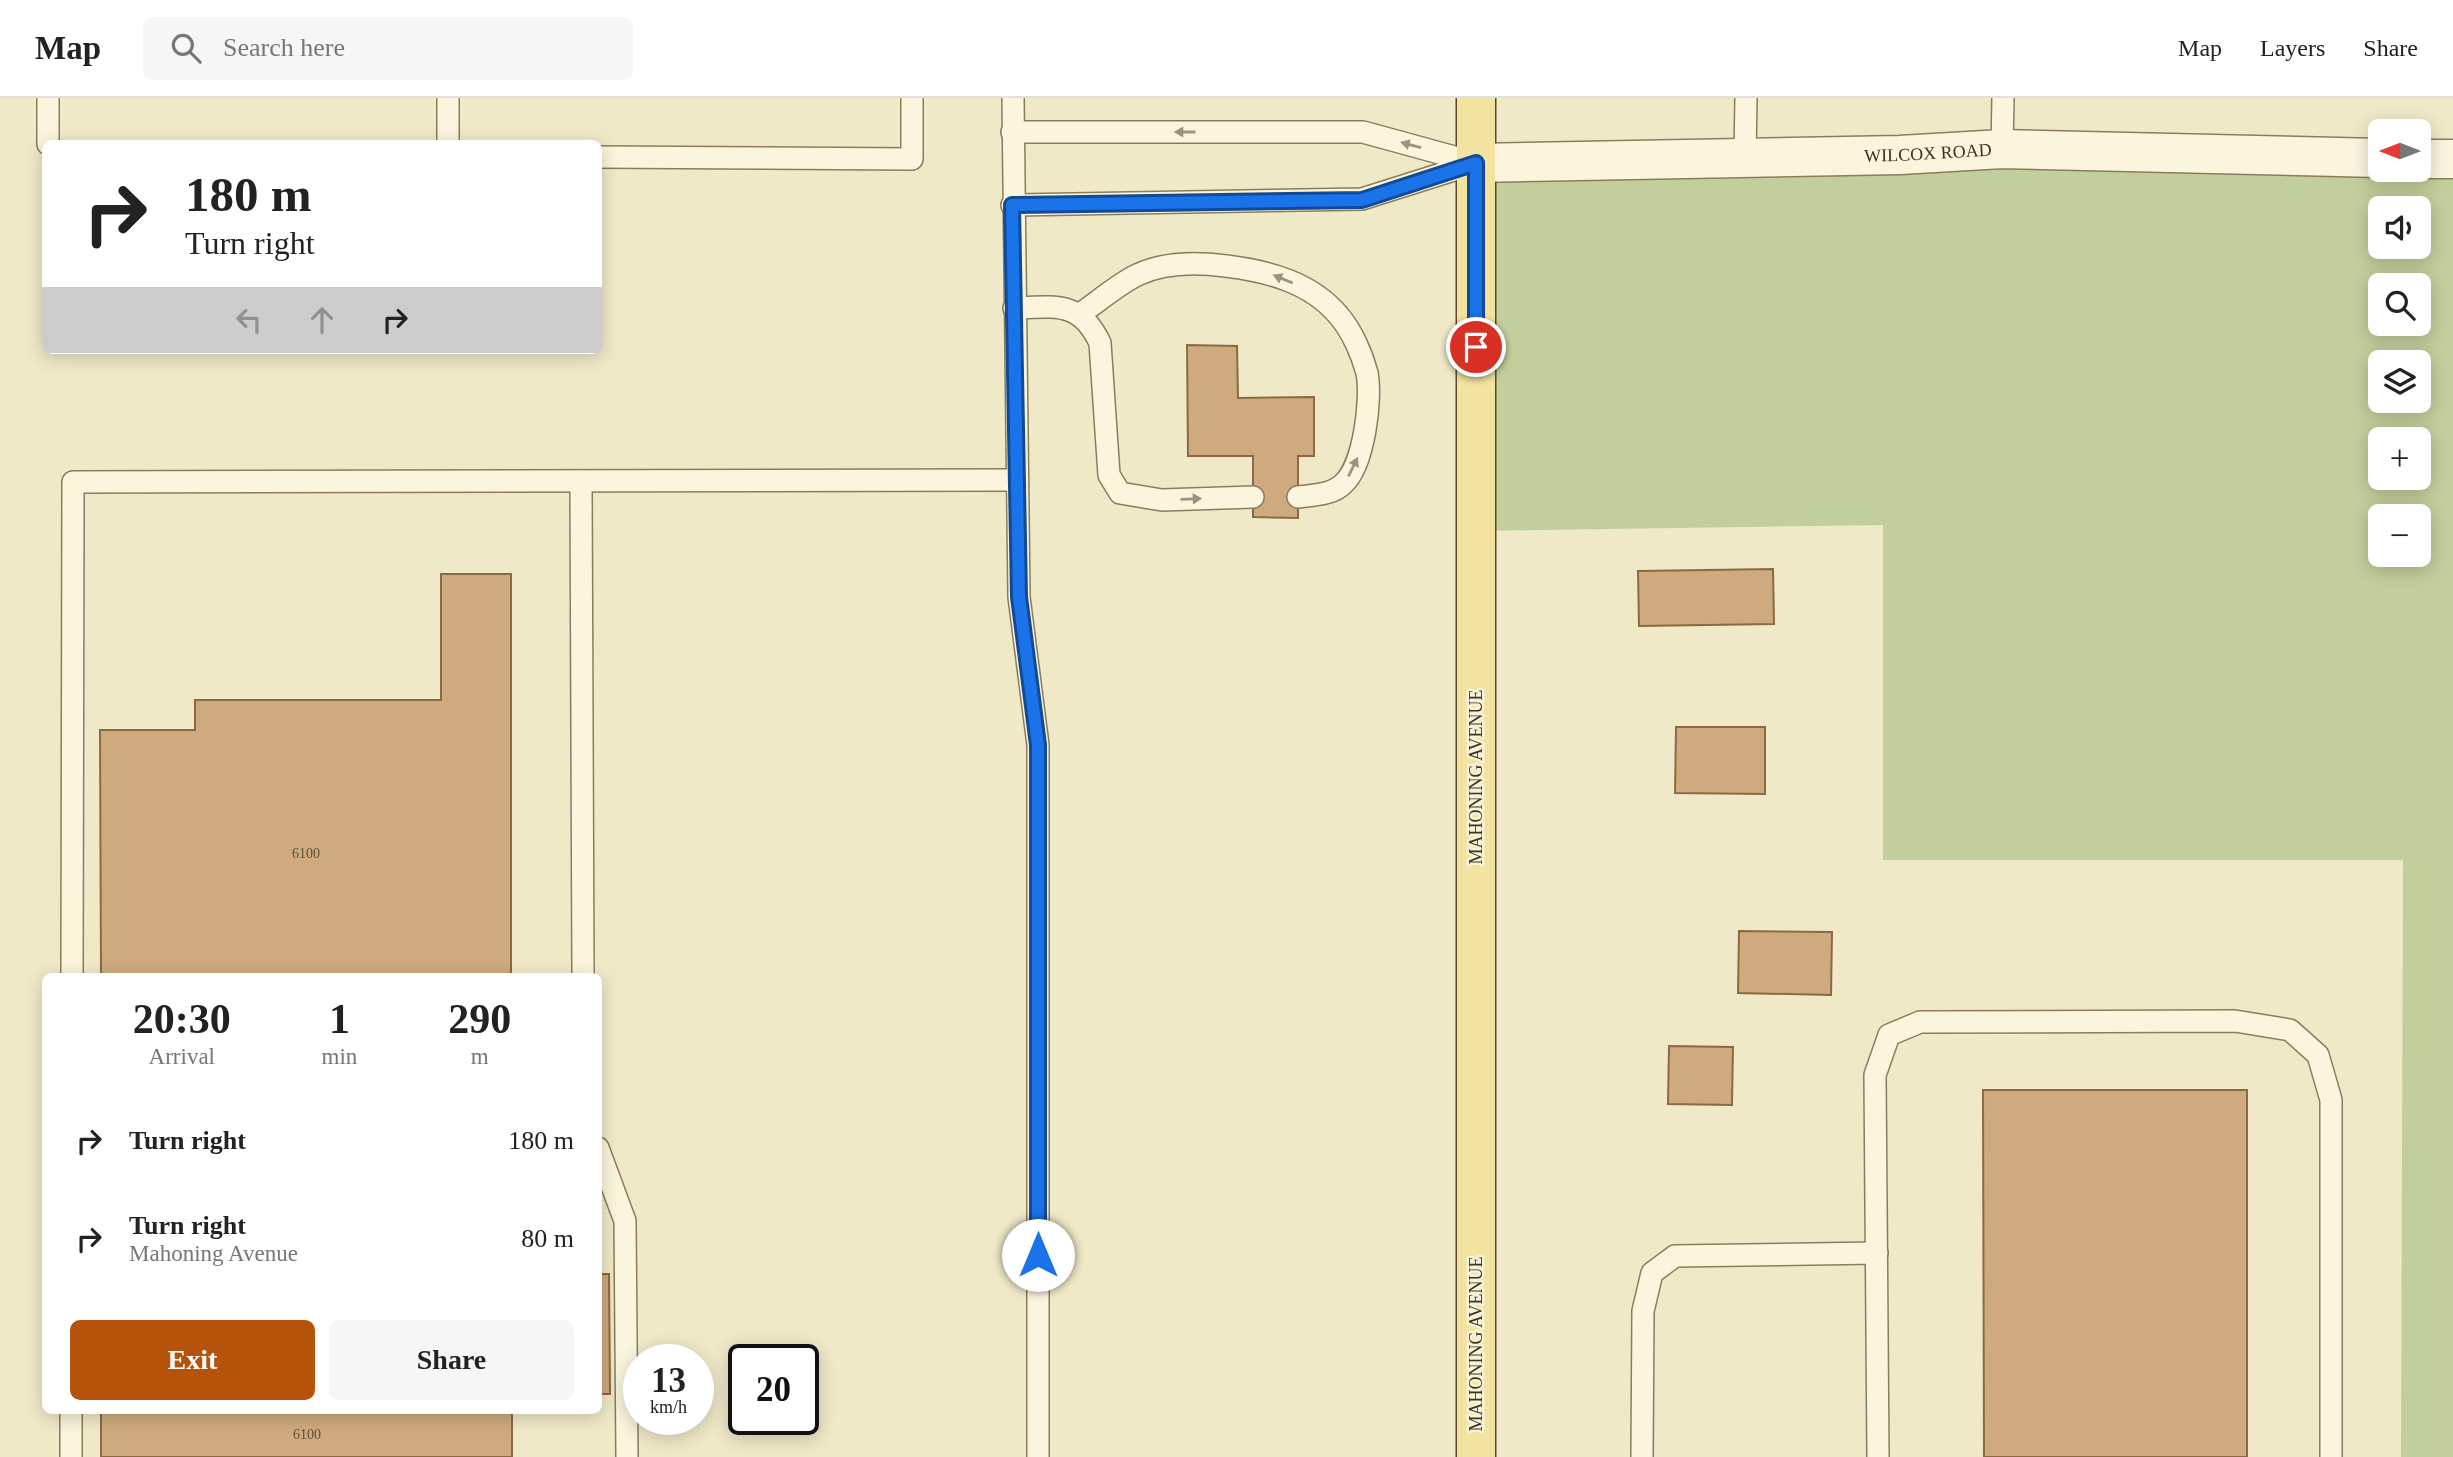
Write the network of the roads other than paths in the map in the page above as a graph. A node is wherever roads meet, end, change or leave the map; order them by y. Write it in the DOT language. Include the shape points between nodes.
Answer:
graph roads {
  1 [pos="48,98"];
  2 [pos="448,98"];
  3 [pos="912,98"];
  4 [pos="1013,98"];
  5 [pos="1476,98"];
  6 [pos="1746,98"];
  7 [pos="2003,98"];
  8 [pos="1012,132"];
  9 [pos="48,140"];
  10 [pos="448,140"];
  11 [pos="2002,149"];
  12 [pos="1745,156"];
  13 [pos="602,158"];
  14 [pos="2368,158"];
  15 [pos="2431,159"];
  16 [pos="2453,159"];
  17 [pos="1476,163"];
  18 [pos="1012,205"];
  19 [pos="1014,308"];
  20 [pos="1080,314"];
  21 [pos="1017,480"];
  22 [pos="581,481"];
  23 [pos="1253,497"];
  24 [pos="1298,497"];
  25 [pos="72,973"];
  26 [pos="583,973"];
  27 [pos="602,1159"];
  28 [pos="1877,1253"];
  29 [pos="71,1414"];
  30 [pos="71,1457"];
  31 [pos="627,1457"];
  32 [pos="1038,1457"];
  33 [pos="1476,1457"];
  34 [pos="1642,1457"];
  35 [pos="1878,1457"];
  36 [pos="2331,1457"];
  1 -- 9 [label="lane"];
  2 -- 10 [label="lane"];
  3 -- 13 [label="lane" via="912,159"];
  4 -- 8 [label="lane"];
  5 -- 17 [label="main road, MAHONING AVENUE"];
  6 -- 12 [label="lane"];
  7 -- 11 [label="lane"];
  17 -- 8 [label="lane, one-way" via="1363,132"];
  8 -- 18 [label="lane"];
  11 -- 12 [label="street, WILCOX ROAD"];
  11 -- 14 [label="street, WILCOX ROAD"];
  12 -- 17 [label="street, WILCOX ROAD"];
  15 -- 16 [label="street"];
  17 -- 18 [label="lane" via="1362,200"];
  17 -- 33 [label="main road, MAHONING AVENUE"];
  18 -- 19 [label="lane"];
  19 -- 20 [label="lane" via="1060,307"];
  19 -- 21 [label="lane"];
  20 -- 23 [label="lane, one-way" via="1100,343 1109,475 1120,493 1162,500"];
  24 -- 20 [label="lane, one-way" via="1322,495 1343,485 1356,466 1368,402 1367,374 1357,346 1340,316 1315,294 1260,270 1171,264 1138,275"];
  21 -- 22 [label="lane"];
  21 -- 32 [label="lane" via="1020,607 1038,745"];
  22 -- 25 [label="lane" via="73,482"];
  22 -- 26 [label="lane"];
  27 -- 31 [label="lane" via="625,1221"];
  28 -- 34 [label="lane" via="1675,1256 1652,1273 1643,1311"];
  28 -- 35 [label="lane"];
  28 -- 36 [label="lane" via="1875,1074 1889,1035 1920,1022 2235,1021 2290,1030 2318,1055 2331,1100"];
  29 -- 30 [label="lane"];
}
